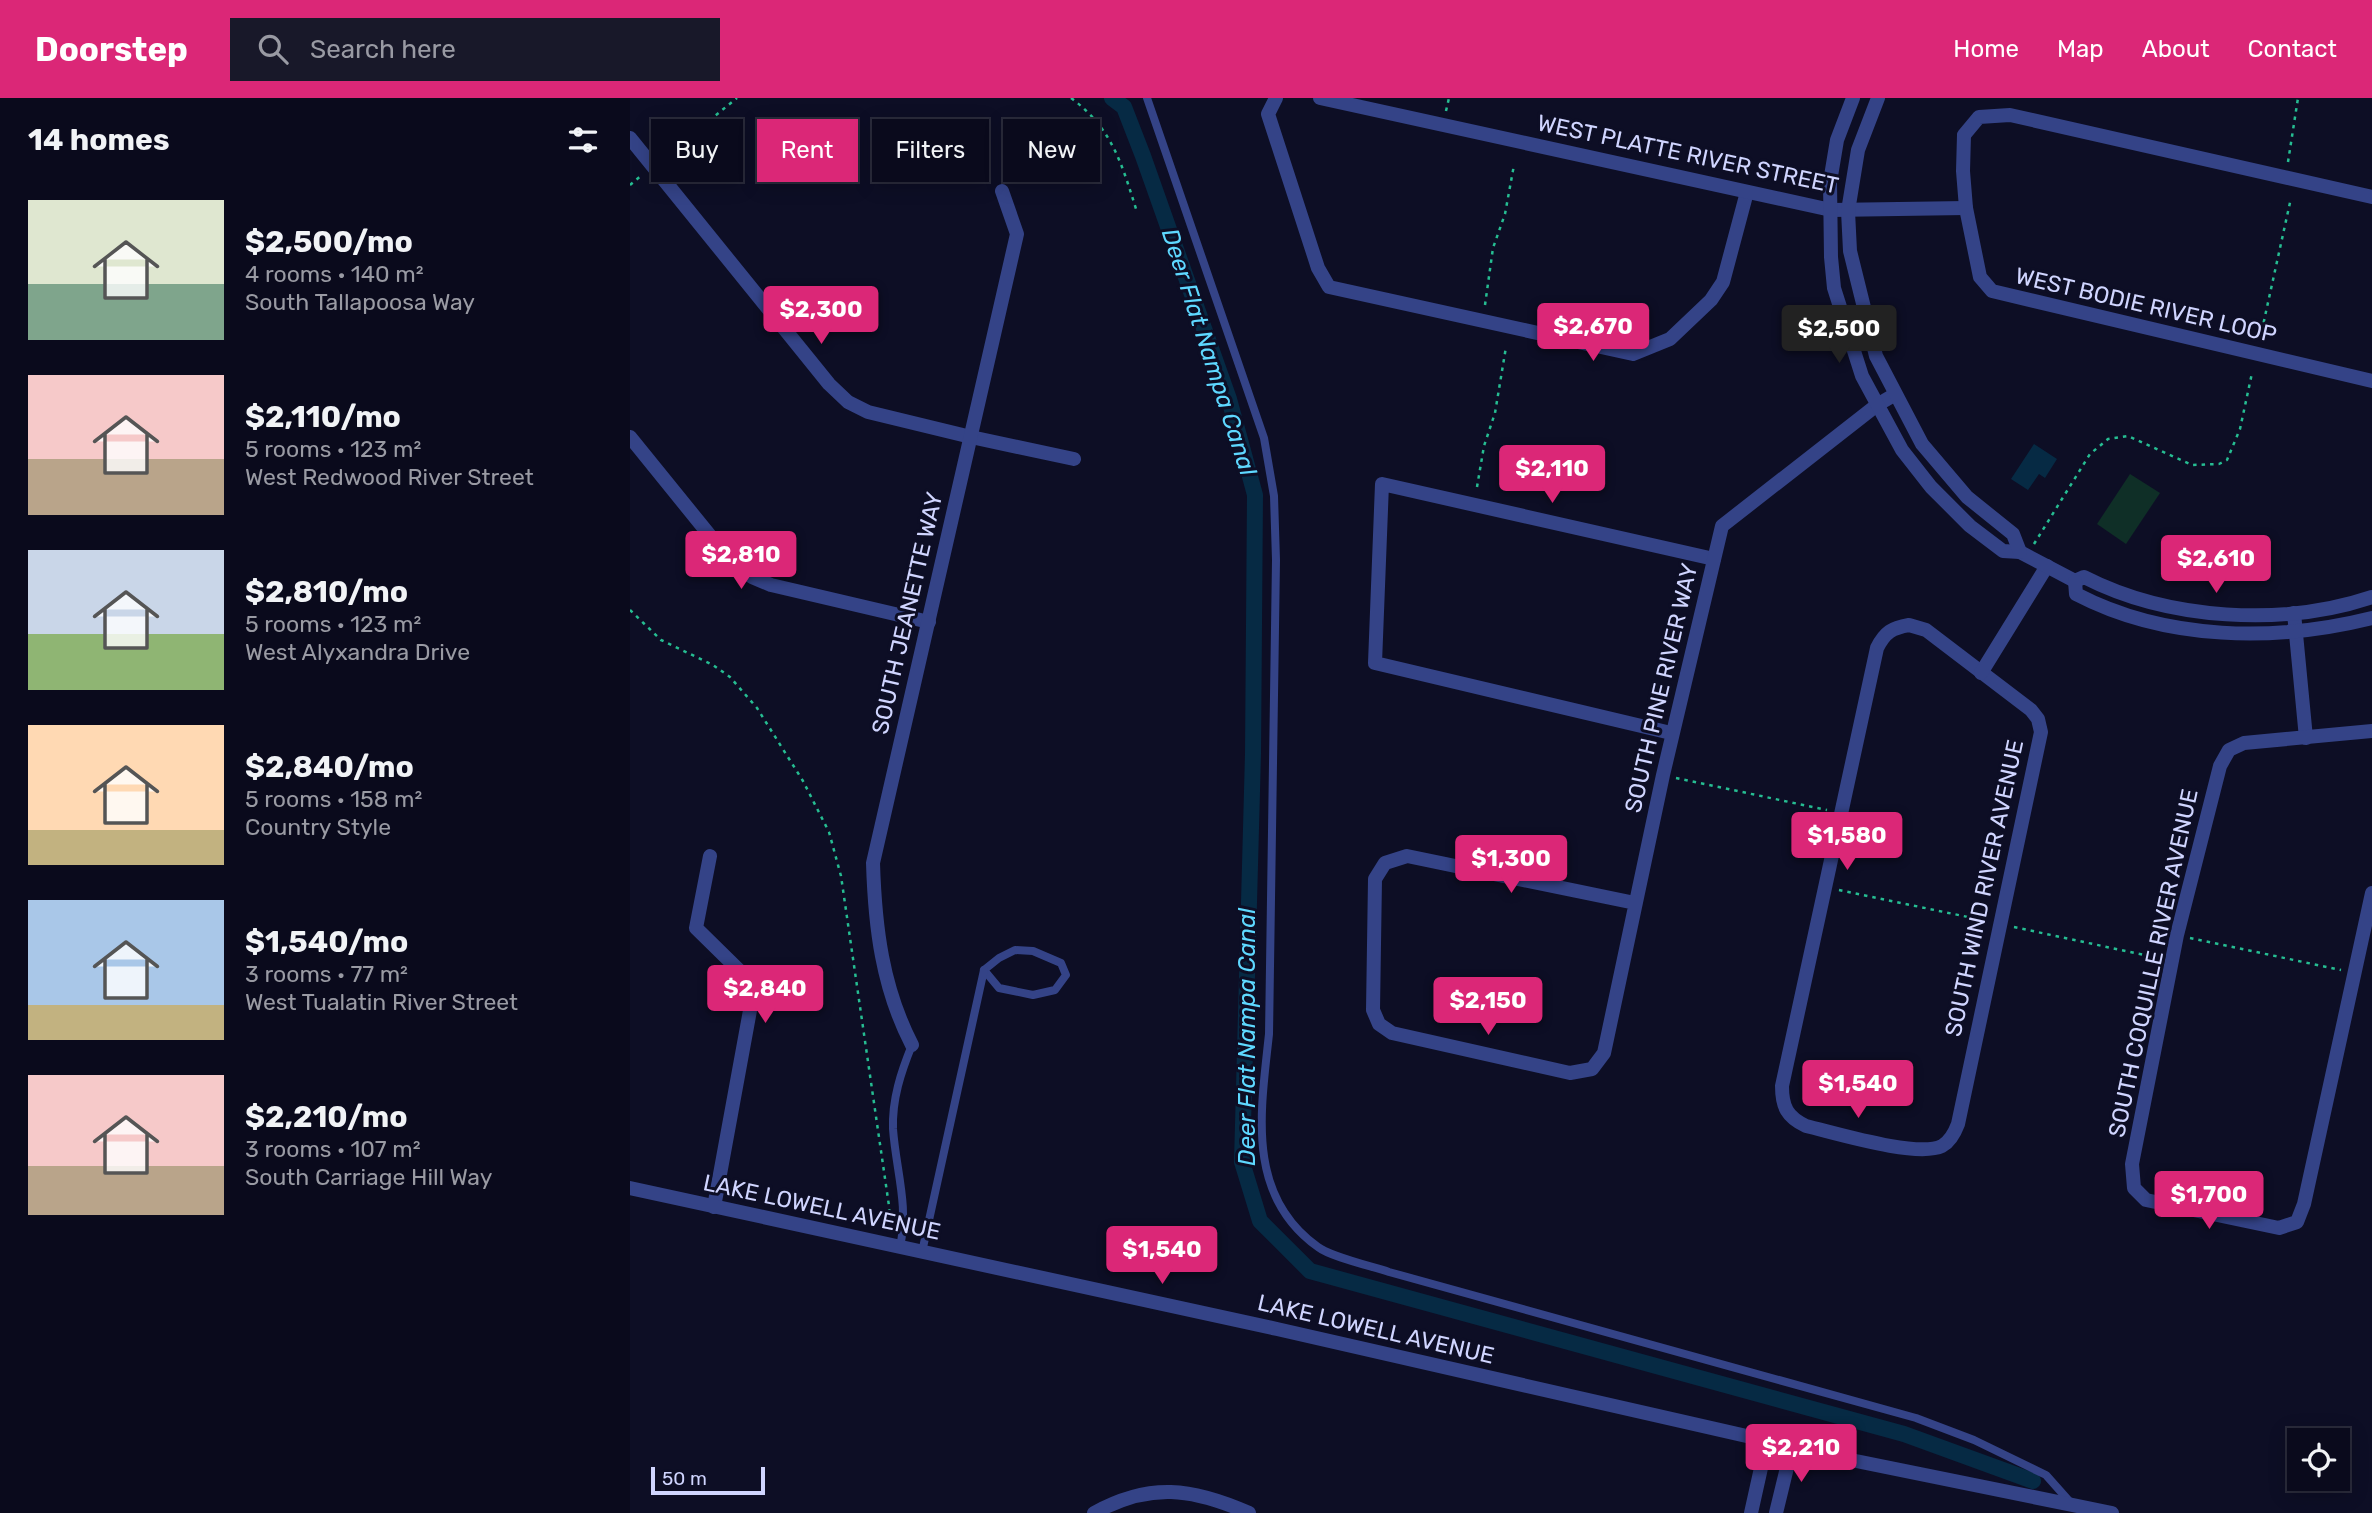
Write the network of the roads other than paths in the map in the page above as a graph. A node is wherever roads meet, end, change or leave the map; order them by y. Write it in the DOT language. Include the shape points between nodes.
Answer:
graph roads {
  1 [pos="1147,98"];
  2 [pos="1276,98"];
  3 [pos="1320,98"];
  4 [pos="1853,98"];
  5 [pos="1878,98"];
  6 [pos="630,138"];
  7 [pos="1002,191"];
  8 [pos="1747,192"];
  9 [pos="2372,197"];
  10 [pos="1966,208"];
  11 [pos="1831,211"];
  12 [pos="1848,211"];
  13 [pos="2372,381"];
  14 [pos="1894,395"];
  15 [pos="1877,405"];
  16 [pos="630,437"];
  17 [pos="971,438"];
  18 [pos="1074,459"];
  19 [pos="2023,554"];
  20 [pos="1714,559"];
  21 [pos="2047,566"];
  22 [pos="2075,581"];
  23 [pos="2372,597"];
  24 [pos="2294,613"];
  25 [pos="2372,618"];
  26 [pos="929,622"];
  27 [pos="2295,631"];
  28 [pos="1981,673"];
  29 [pos="2372,731"];
  30 [pos="1671,733"];
  31 [pos="2306,738"];
  32 [pos="710,856"];
  33 [pos="2372,893"];
  34 [pos="1635,904"];
  35 [pos="985,970"];
  36 [pos="912,1045"];
  37 [pos="630,1188"];
  38 [pos="714,1207"];
  39 [pos="895,1246"];
  40 [pos="922,1252"];
  41 [pos="1767,1441"];
  42 [pos="1792,1447"];
  43 [pos="2071,1504"];
  44 [pos="1094,1513"];
  45 [pos="1250,1513"];
  46 [pos="1751,1513"];
  47 [pos="1776,1513"];
  48 [pos="2109,1513"];
  1 -- 43 [label="lane" via="1265,438 1274,496 1269,1020 1262,1155 1269,1183 1288,1217 1319,1248 1389,1272 1916,1418 2046,1475"];
  2 -- 8 [label="street" via="1268,114 1318,268 1329,287 1633,354 1670,339 1711,300 1723,282"];
  3 -- 8 [label="street, WEST PLATTE RIVER STREET"];
  4 -- 11 [label="street" via="1838,140 1830,182"];
  5 -- 12 [label="street" via="1858,150"];
  6 -- 17 [label="street" via="848,402 868,412"];
  7 -- 17 [label="street, SOUTH JEANETTE WAY" via="1017,234"];
  8 -- 11 [label="street, WEST PLATTE RIVER STREET"];
  9 -- 10 [label="street, WEST BODIE RIVER LOOP" via="2010,115 1979,117 1964,135"];
  10 -- 12 [label="street, WEST PLATTE RIVER STREET"];
  10 -- 13 [label="street, WEST BODIE RIVER LOOP" via="1980,277 1992,292"];
  11 -- 12 [label="street, WEST PLATTE RIVER STREET"];
  11 -- 15 [label="street" via="1834,288 1849,342"];
  12 -- 14 [label="street" via="1850,251 1876,356"];
  14 -- 15 [label="street, SOUTH PINE RIVER WAY"];
  14 -- 19 [label="street" via="1922,444 1967,497 2013,534"];
  15 -- 19 [label="street" via="1902,450 1970,526 2003,551"];
  15 -- 20 [label="street, SOUTH PINE RIVER WAY" via="1722,526"];
  16 -- 26 [label="street" via="733,564 752,577"];
  17 -- 18 [label="street"];
  17 -- 26 [label="street, SOUTH JEANETTE WAY"];
  19 -- 21 [label="street"];
  20 -- 30 [label="street, SOUTH PINE RIVER WAY"];
  20 -- 30 [label="street" via="1382,484 1375,663"];
  21 -- 22 [label="street"];
  21 -- 28 [label="street"];
  22 -- 24 [label="street" via="2084,577 2167,606"];
  22 -- 27 [label="street" via="2076,594 2156,622 2215,633"];
  23 -- 24 [label="street"];
  24 -- 27 [label="street"];
  25 -- 27 [label="street"];
  26 -- 36 [label="street, SOUTH JEANETTE WAY" via="873,863 880,954 896,1014"];
  27 -- 31 [label="street"];
  28 -- 28 [label="street, SOUTH WIND RIVER AVENUE" via="1926,630 1909,625 1894,627 1878,648 1782,1086 1786,1112 1806,1126 1916,1150 1945,1145 1958,1124 2041,732 2031,710"];
  29 -- 31 [label="street"];
  30 -- 34 [label="street, SOUTH PINE RIVER WAY"];
  31 -- 33 [label="street, SOUTH COQUILLE RIVER AVENUE" via="2244,743 2229,750 2220,766 2177,935 2132,1164 2134,1188 2146,1200 2279,1228 2297,1222"];
  32 -- 38 [label="street" via="696,928 751,982 751,1005"];
  34 -- 34 [label="street, SOUTH PINE RIVER WAY" via="1604,1053 1592,1069 1570,1073 1392,1033 1379,1024 1373,1010 1375,879 1385,863 1406,856"];
  35 -- 35 [label="lane" via="1015,950 1033,951 1061,963 1066,975 1055,990 1034,995 999,988"];
  35 -- 40 [label="lane"];
  36 -- 39 [label="lane" via="899,1079 893,1118 905,1213"];
  37 -- 38 [label="street, LAKE LOWELL AVENUE"];
  38 -- 39 [label="street, LAKE LOWELL AVENUE"];
  39 -- 40 [label="street, LAKE LOWELL AVENUE"];
  40 -- 41 [label="street, LAKE LOWELL AVENUE"];
  41 -- 42 [label="street, LAKE LOWELL AVENUE"];
  41 -- 46 [label="street"];
  42 -- 43 [label="street, LAKE LOWELL AVENUE"];
  42 -- 47 [label="street"];
  43 -- 48 [label="street, LAKE LOWELL AVENUE"];
  44 -- 45 [label="street" via="1120,1499 1168,1492 1210,1496"];
}
